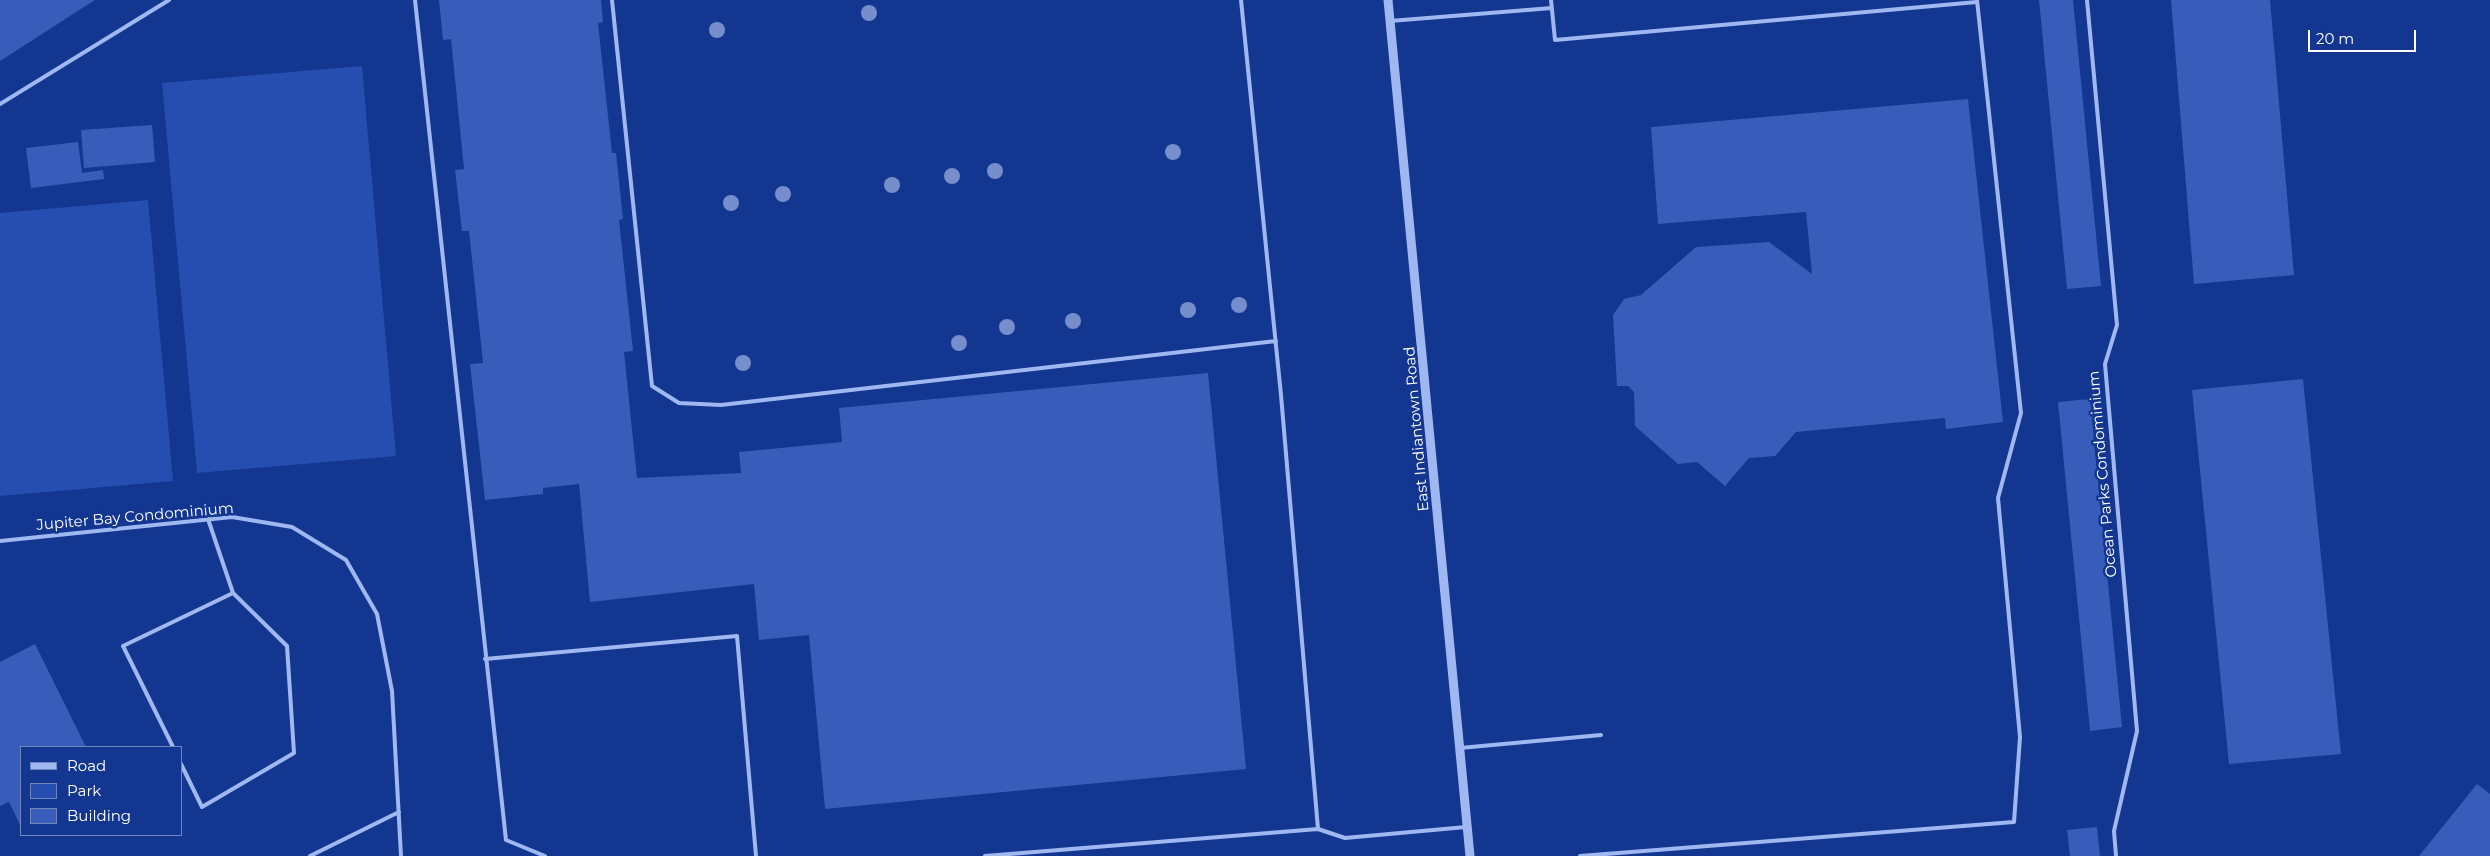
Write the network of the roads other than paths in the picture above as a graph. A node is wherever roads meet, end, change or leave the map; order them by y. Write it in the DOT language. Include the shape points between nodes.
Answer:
graph roads {
  1 [pos="169,0"];
  2 [pos="415,0"];
  3 [pos="612,0"];
  4 [pos="1241,0"];
  5 [pos="1388,0"];
  6 [pos="1551,0"];
  7 [pos="2087,0"];
  8 [pos="1977,1"];
  9 [pos="1552,8"];
  10 [pos="1390,21"];
  11 [pos="0,104"];
  12 [pos="1276,341"];
  13 [pos="208,519"];
  14 [pos="0,541"];
  15 [pos="233,593"];
  16 [pos="485,659"];
  17 [pos="1601,735"];
  18 [pos="173,746"];
  19 [pos="1460,748"];
  20 [pos="182,766"];
  21 [pos="399,812"];
  22 [pos="1468,827"];
  23 [pos="1318,829"];
  24 [pos="310,856"];
  25 [pos="401,856"];
  26 [pos="545,856"];
  27 [pos="756,856"];
  28 [pos="985,856"];
  29 [pos="1470,856"];
  30 [pos="1580,856"];
  31 [pos="2116,856"];
  1 -- 11 [label="lane"];
  2 -- 16 [label="lane"];
  3 -- 12 [label="lane" via="652,386 678,403 734,404"];
  4 -- 12 [label="lane"];
  5 -- 10 [label="street, East Indiantown Road"];
  6 -- 9 [label="lane"];
  7 -- 31 [label="lane, Ocean Parks Condominium" via="2117,325 2105,364 2137,732 2114,831"];
  8 -- 9 [label="lane" via="1554,40"];
  8 -- 30 [label="lane" via="2021,413 1998,498 2020,737 2014,822"];
  9 -- 10 [label="lane"];
  10 -- 19 [label="street, East Indiantown Road"];
  12 -- 23 [label="lane"];
  13 -- 14 [label="lane, Jupiter Bay Condominium"];
  13 -- 15 [label="lane"];
  13 -- 21 [label="lane, Jupiter Bay Condominium" via="232,517 292,527 346,560 377,614 392,691"];
  15 -- 18 [label="lane" via="123,646"];
  15 -- 20 [label="lane" via="287,646 294,753 202,806"];
  16 -- 26 [label="lane" via="506,840"];
  16 -- 27 [label="lane" via="736,636"];
  17 -- 19 [label="lane"];
  19 -- 22 [label="street, East Indiantown Road"];
  21 -- 24 [label="lane"];
  21 -- 25 [label="lane, Jupiter Bay Condominium"];
  22 -- 23 [label="lane" via="1344,838"];
  22 -- 29 [label="street, East Indiantown Road"];
  23 -- 28 [label="lane"];
}
